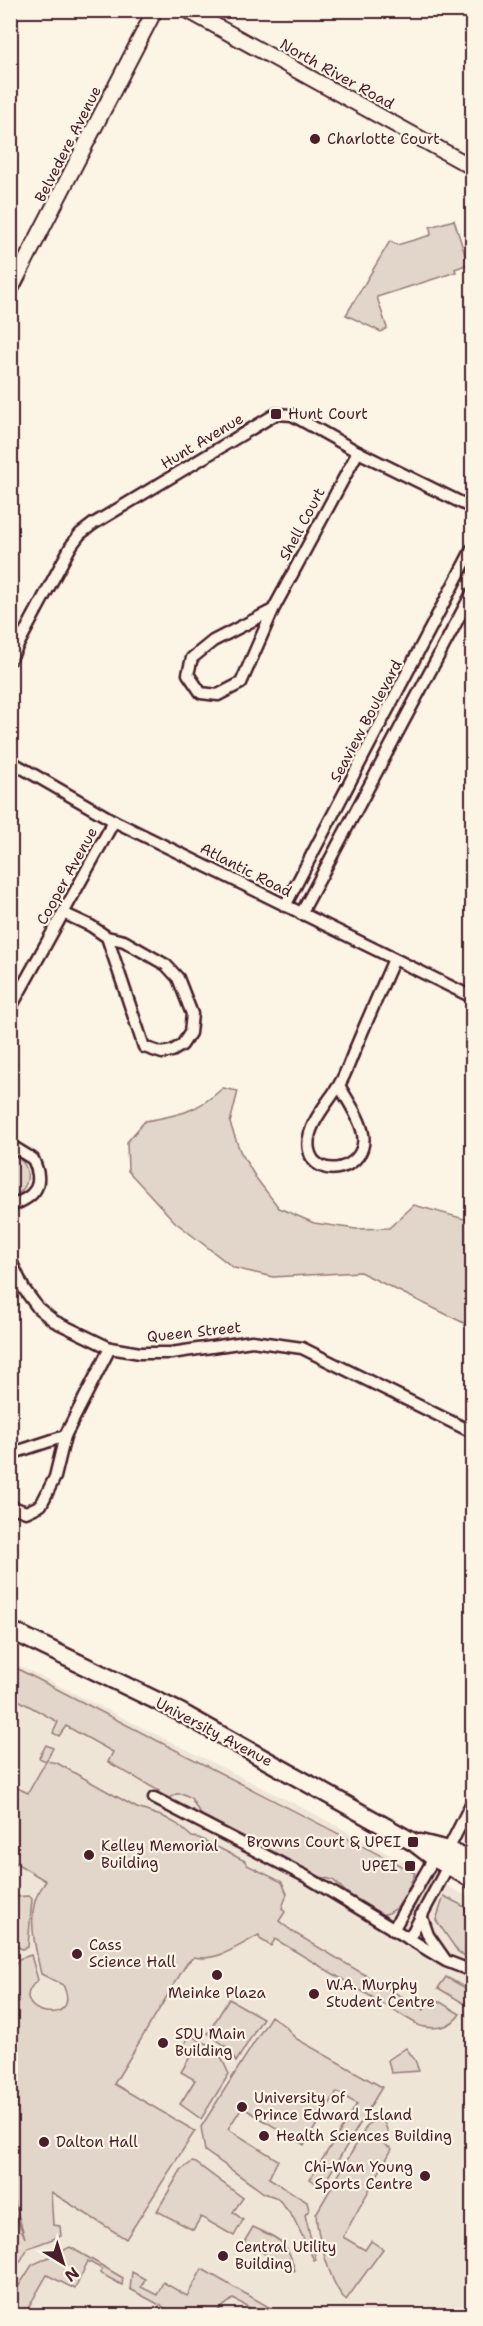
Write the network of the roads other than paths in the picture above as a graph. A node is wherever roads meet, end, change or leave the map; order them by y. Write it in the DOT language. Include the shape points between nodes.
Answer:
graph roads {
  1 [pos="155,10"];
  2 [pos="187,10"];
  3 [pos="472,167"];
  4 [pos="10,291"];
  5 [pos="358,452"];
  6 [pos="472,508"];
  7 [pos="472,549"];
  8 [pos="472,593"];
  9 [pos="273,610"];
  10 [pos="10,660"];
  11 [pos="10,761"];
  12 [pos="114,821"];
  13 [pos="285,906"];
  14 [pos="63,913"];
  15 [pos="301,914"];
  16 [pos="107,937"];
  17 [pos="394,959"];
  18 [pos="472,997"];
  19 [pos="10,1009"];
  20 [pos="339,1085"];
  21 [pos="10,1146"];
  22 [pos="10,1206"];
  23 [pos="10,1259"];
  24 [pos="110,1348"];
  25 [pos="472,1432"];
  26 [pos="65,1436"];
  27 [pos="10,1454"];
  28 [pos="10,1506"];
  29 [pos="10,1630"];
  30 [pos="154,1798"];
  31 [pos="472,1802"];
  32 [pos="443,1858"];
  33 [pos="472,1862"];
  34 [pos="472,1879"];
  35 [pos="421,1916"];
  36 [pos="393,1930"];
  37 [pos="409,1939"];
  38 [pos="446,1961"];
  39 [pos="472,1971"];
  1 -- 4 [label="main road, Belvedere Avenue"];
  2 -- 3 [label="main road, North River Road"];
  5 -- 6 [label="street, Hunt Avenue"];
  5 -- 9 [label="street, Shell Court"];
  5 -- 10 [label="street, Hunt Avenue" via="292,415 276,414 260,423 80,534"];
  7 -- 13 [label="street, Seaview Boulevard"];
  8 -- 15 [label="street"];
  9 -- 9 [label="street, Shell Court" via="213,641 192,658 188,674 201,693 218,695 242,682"];
  11 -- 12 [label="street, Atlantic Road"];
  12 -- 13 [label="street, Atlantic Road"];
  12 -- 14 [label="street, Cooper Avenue"];
  13 -- 15 [label="street, Atlantic Road"];
  14 -- 16 [label="street"];
  14 -- 19 [label="street, Cooper Avenue"];
  15 -- 17 [label="street, Atlantic Road"];
  16 -- 16 [label="street" via="144,1047 162,1053 182,1045 190,1033 192,1014 178,978 166,964 124,941"];
  17 -- 18 [label="street, Atlantic Road"];
  17 -- 20 [label="street"];
  20 -- 20 [label="street" via="323,1106 308,1148 313,1160 326,1168 340,1169 352,1164 362,1150 358,1119"];
  21 -- 22 [label="street" via="33,1159 39,1177 31,1197"];
  23 -- 24 [label="street, Queen Street" via="38,1308"];
  24 -- 25 [label="street, Queen Street" via="171,1353 252,1341 302,1348"];
  24 -- 26 [label="street"];
  26 -- 27 [label="street"];
  26 -- 28 [label="street" via="55,1477 41,1506 26,1512"];
  29 -- 32 [label="main road, University Avenue" via="180,1712"];
  30 -- 36 [label="street" via="307,1877"];
  31 -- 32 [label="street"];
  32 -- 33 [label="main road, University Avenue"];
  32 -- 34 [label="main road, University Avenue"];
  32 -- 35 [label="street"];
  32 -- 36 [label="street"];
  35 -- 37 [label="street"];
  35 -- 38 [label="street" via="428,1935"];
  36 -- 37 [label="street"];
  37 -- 38 [label="street"];
  38 -- 39 [label="street"];
}
